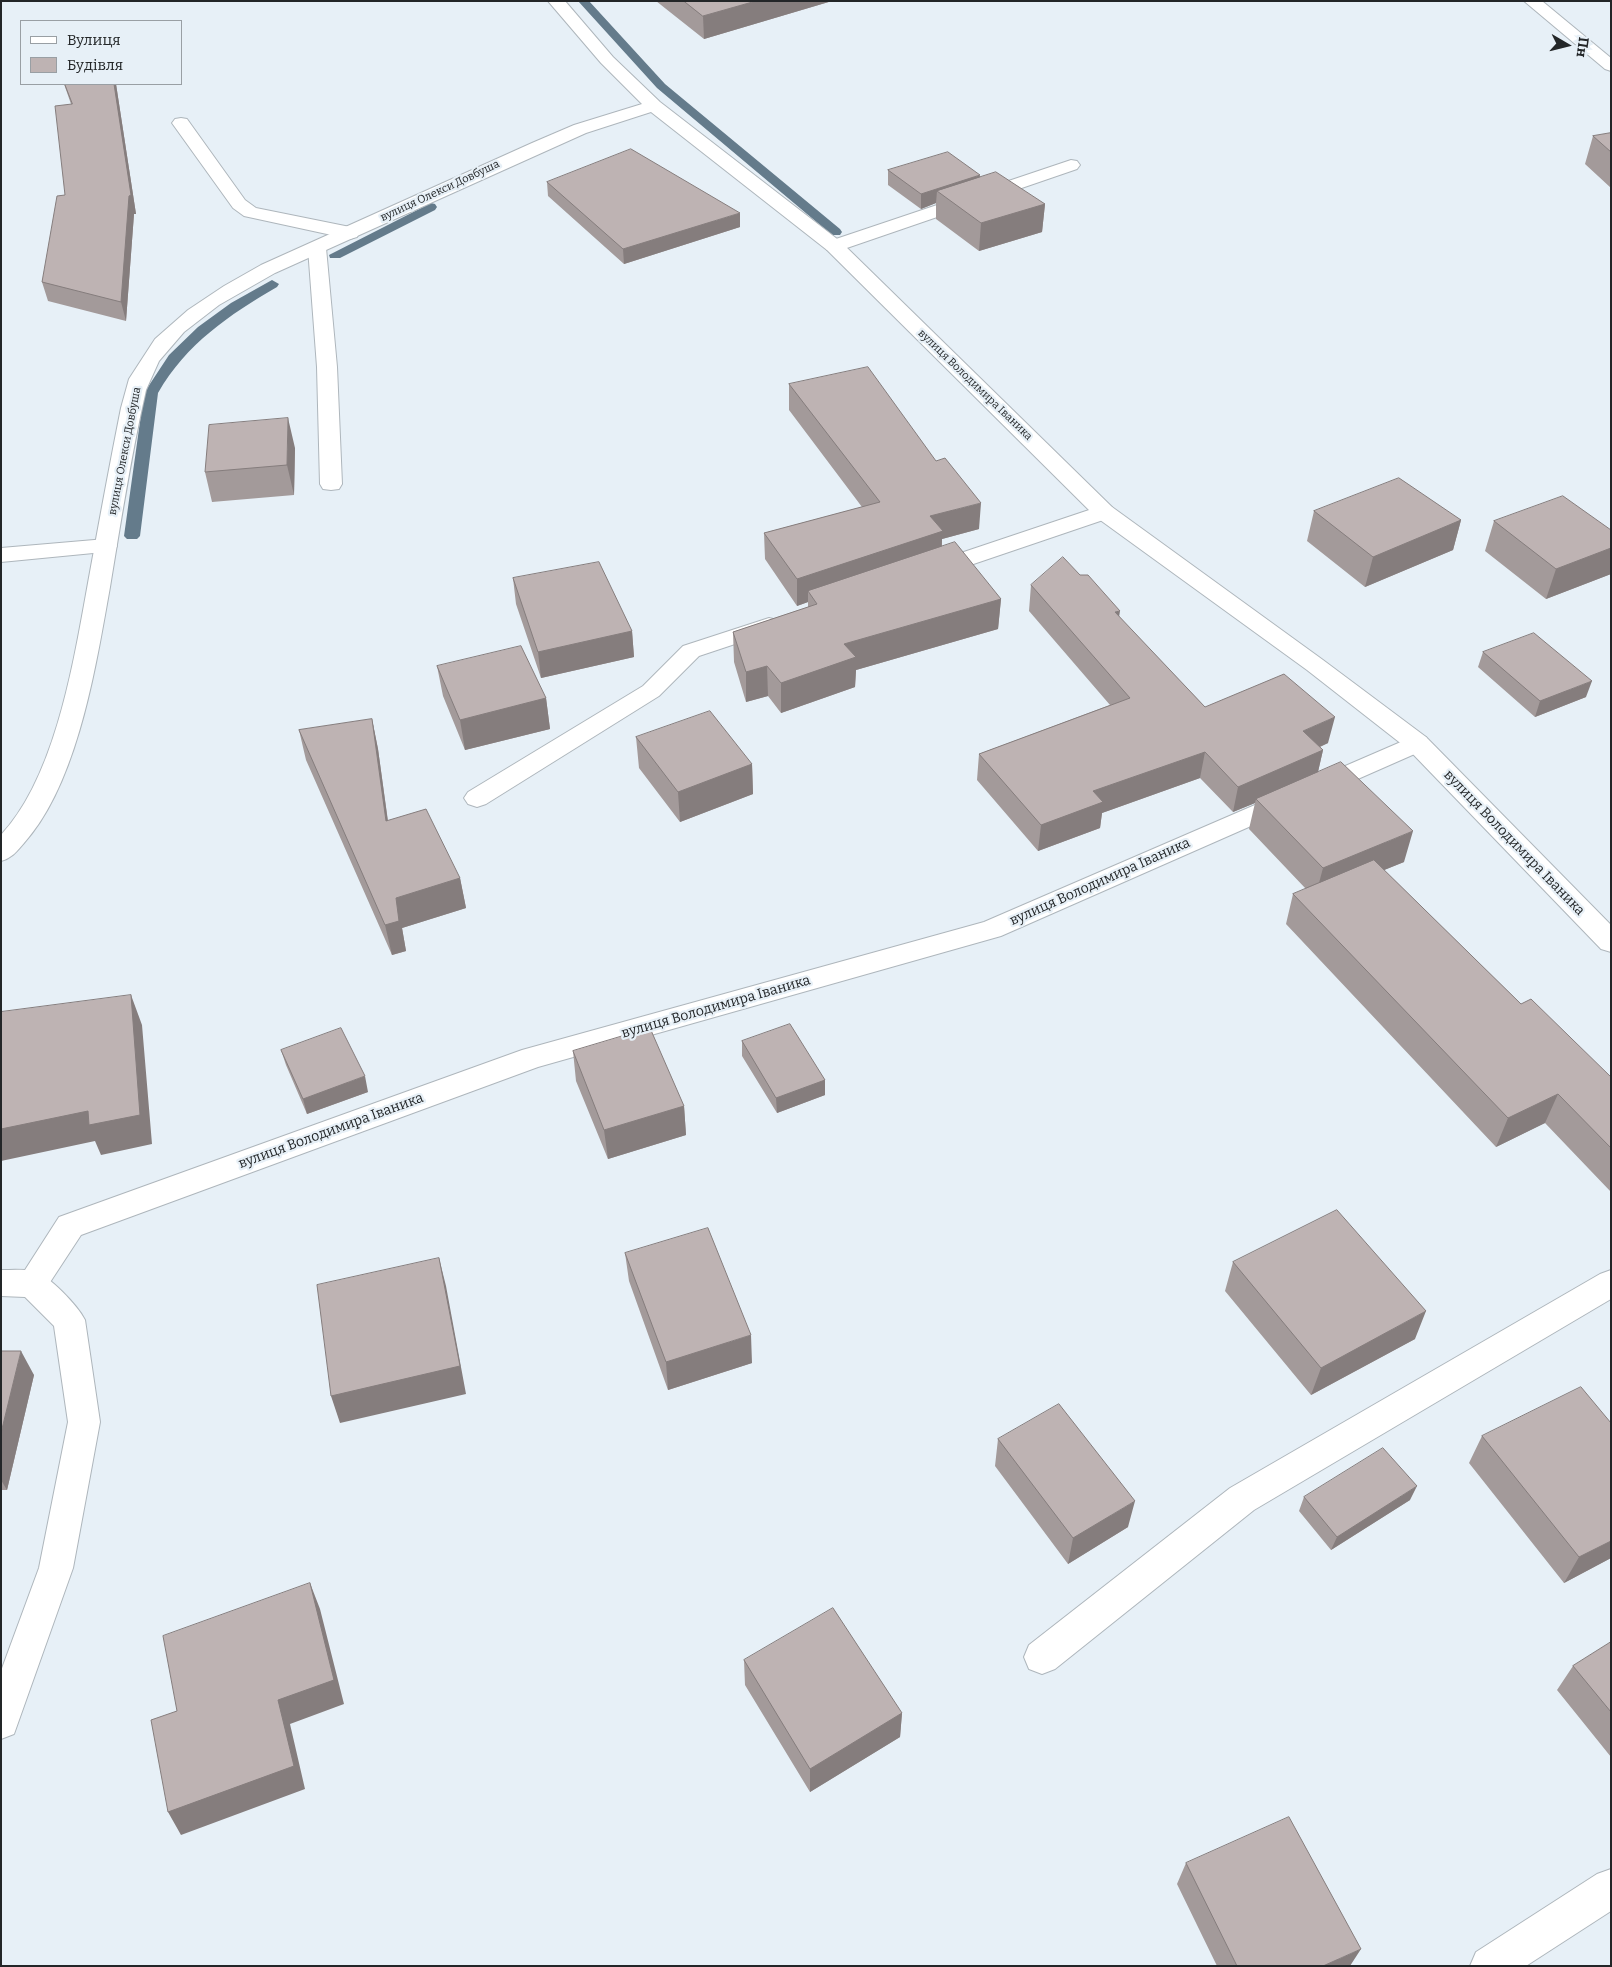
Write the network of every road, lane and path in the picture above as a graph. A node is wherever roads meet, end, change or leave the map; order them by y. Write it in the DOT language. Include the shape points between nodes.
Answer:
graph roads {
  1 [pos="556,1"];
  2 [pos="1532,1"];
  3 [pos="1611,66"];
  4 [pos="654,106"];
  5 [pos="181,123"];
  6 [pos="1071,165"];
  7 [pos="350,233"];
  8 [pos="834,246"];
  9 [pos="317,248"];
  10 [pos="331,484"];
  11 [pos="1104,512"];
  12 [pos="106,546"];
  13 [pos="1,555"];
  14 [pos="916,575"];
  15 [pos="794,616"];
  16 [pos="1417,743"];
  17 [pos="477,798"];
  18 [pos="1,852"];
  19 [pos="1611,942"];
  20 [pos="17,1283"];
  21 [pos="1611,1283"];
  22 [pos="1042,1657"];
  23 [pos="1,1722"];
  24 [pos="1611,1888"];
  25 [pos="1490,1966"];
  1 -- 4 [label="street, вулиця Володимира Іваника" via="607,60"];
  2 -- 3 [label="street"];
  4 -- 7 [label="street, вулиця Олекси Довбуша" via="538,146"];
  4 -- 8 [label="street, вулиця Володимира Іваника"];
  5 -- 7 [label="street" via="239,204 250,212"];
  6 -- 8 [label="street"];
  7 -- 9 [label="street, вулиця Олекси Довбуша"];
  8 -- 11 [label="street, вулиця Володимира Іваника"];
  9 -- 10 [label="street" via="327,367"];
  9 -- 12 [label="street, вулиця Олекси Довбуша" via="268,269 226,293 173,332 151,358 139,380 131,408"];
  11 -- 14 [label="street"];
  11 -- 16 [label="street, вулиця Володимира Іваника"];
  12 -- 13 [label="street"];
  12 -- 18 [label="street, вулиця Олекси Довбуша" via="80,685 52,771 30,817 15,840"];
  15 -- 17 [label="street" via="691,651 651,691"];
  16 -- 19 [label="street, вулиця Володимира Іваника"];
  16 -- 20 [label="street, вулиця Володимира Іваника" via="992,929 532,1058 70,1226"];
  20 -- 23 [label="street" via="69,1320 84,1422 56,1568"];
  21 -- 22 [label="street" via="1242,1499"];
  24 -- 25 [label="street"];
}
